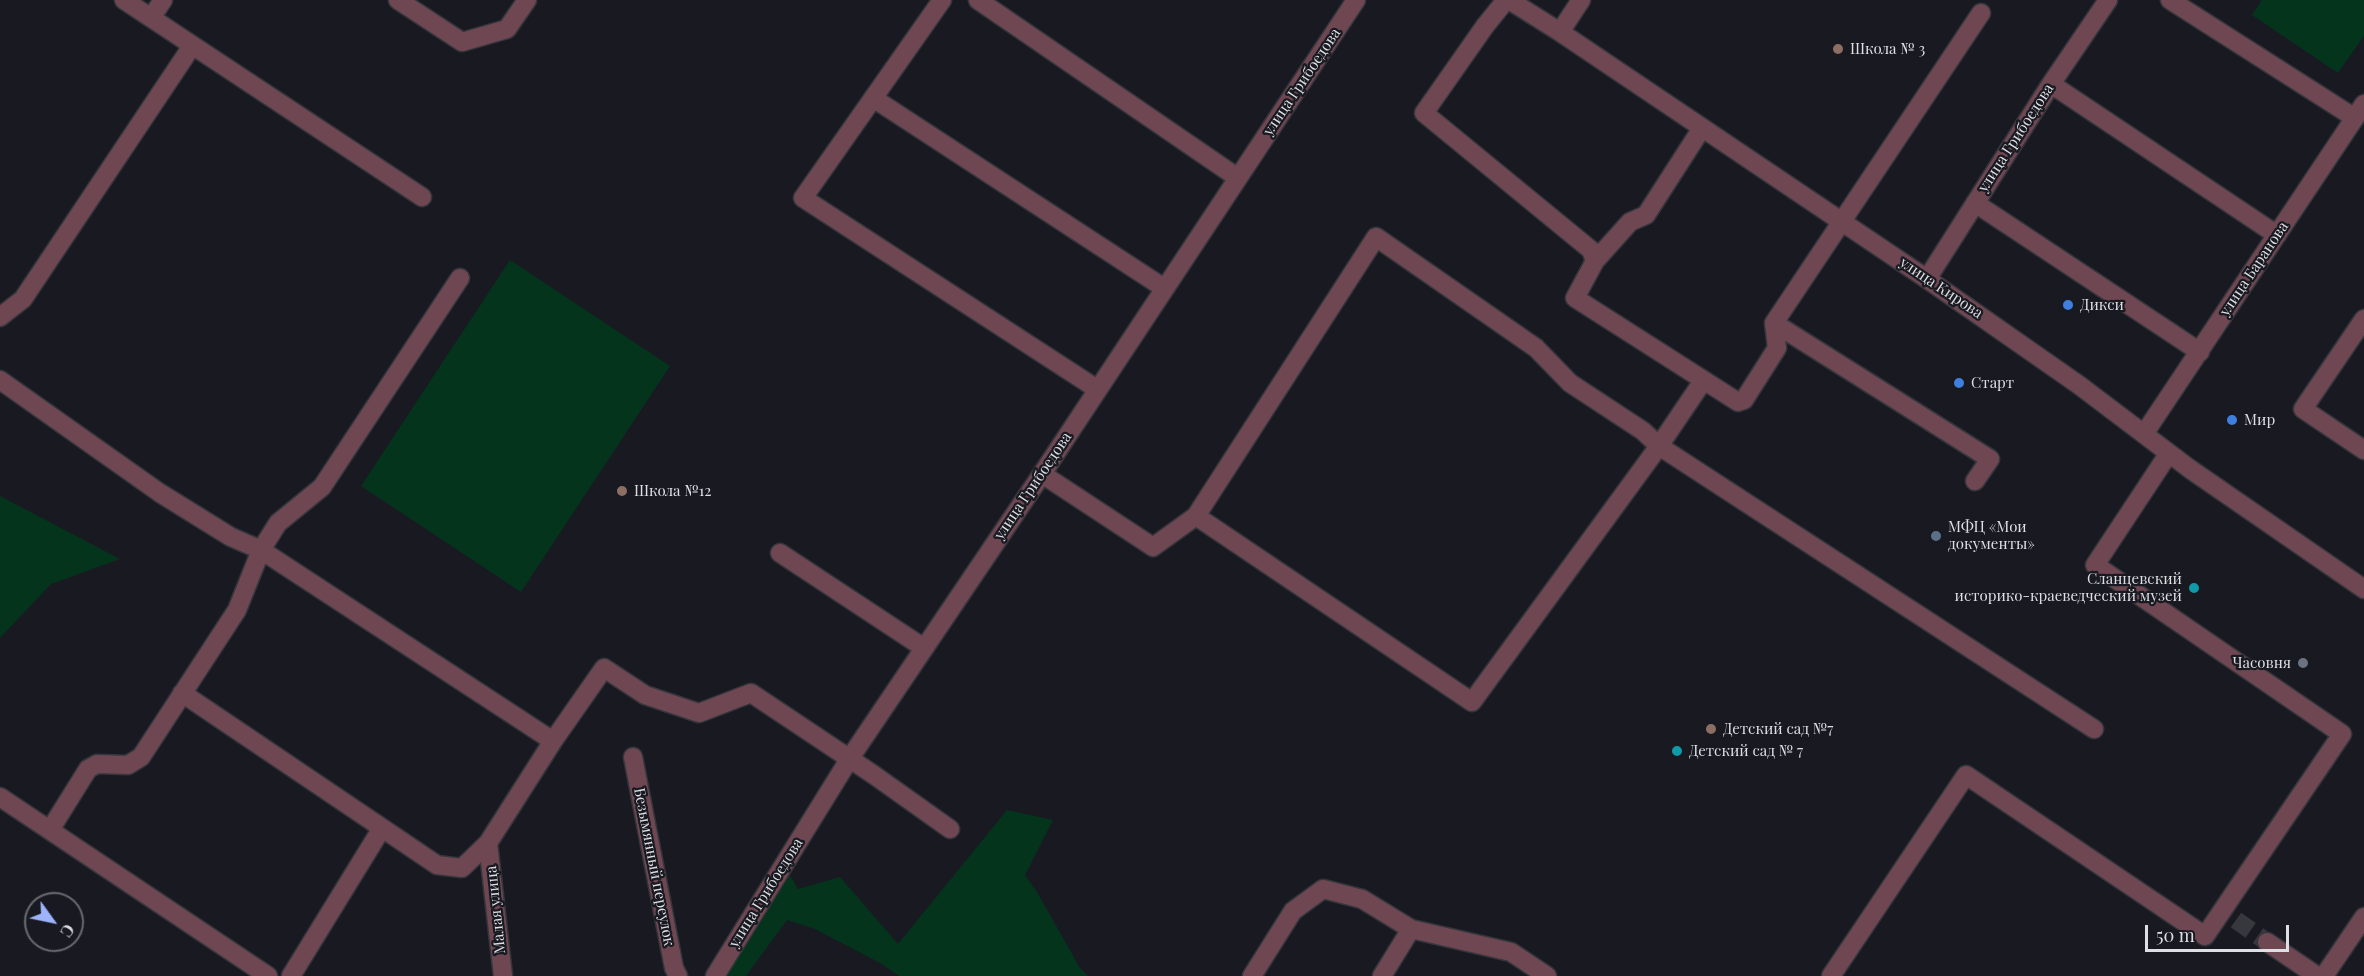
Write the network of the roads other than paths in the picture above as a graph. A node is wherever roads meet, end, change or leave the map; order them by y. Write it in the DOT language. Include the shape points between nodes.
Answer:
graph roads {
  1 [pos="124,0"];
  2 [pos="163,0"];
  3 [pos="398,0"];
  4 [pos="527,0"];
  5 [pos="942,0"];
  6 [pos="978,0"];
  7 [pos="1356,0"];
  8 [pos="1507,0"];
  9 [pos="1581,0"];
  10 [pos="2108,0"];
  11 [pos="2170,0"];
  12 [pos="1981,13"];
  13 [pos="151,18"];
  14 [pos="1560,32"];
  15 [pos="192,46"];
  16 [pos="2051,84"];
  17 [pos="873,98"];
  18 [pos="2359,111"];
  19 [pos="1702,128"];
  20 [pos="1238,178"];
  21 [pos="422,197"];
  22 [pos="1976,203"];
  23 [pos="1842,222"];
  24 [pos="2277,235"];
  25 [pos="1595,261"];
  26 [pos="460,278"];
  27 [pos="1927,279"];
  28 [pos="1164,288"];
  29 [pos="0,317"];
  30 [pos="2364,319"];
  31 [pos="1773,323"];
  32 [pos="2200,352"];
  33 [pos="0,380"];
  34 [pos="1703,381"];
  35 [pos="1097,389"];
  36 [pos="2144,434"];
  37 [pos="1659,446"];
  38 [pos="2364,450"];
  39 [pos="2169,453"];
  40 [pos="1042,474"];
  41 [pos="1975,481"];
  42 [pos="1196,516"];
  43 [pos="261,550"];
  44 [pos="780,553"];
  45 [pos="2364,589"];
  46 [pos="924,648"];
  47 [pos="182,693"];
  48 [pos="2094,729"];
  49 [pos="553,741"];
  50 [pos="633,758"];
  51 [pos="850,758"];
  52 [pos="0,797"];
  53 [pos="382,828"];
  54 [pos="950,829"];
  55 [pos="50,830"];
  56 [pos="488,843"];
  57 [pos="2364,917"];
  58 [pos="1411,929"];
  59 [pos="2267,942"];
  60 [pos="268,976"];
  61 [pos="291,976"];
  62 [pos="503,976"];
  63 [pos="678,976"];
  64 [pos="715,976"];
  65 [pos="1252,976"];
  66 [pos="1382,976"];
  67 [pos="1547,976"];
  68 [pos="1831,976"];
  69 [pos="2318,976"];
  70 [pos="2324,976"];
  1 -- 13 [label="street"];
  2 -- 13 [label="street"];
  3 -- 4 [label="street" via="462,42 507,29"];
  5 -- 17 [label="street"];
  6 -- 20 [label="street"];
  7 -- 20 [label="street, улица Грибоедова"];
  8 -- 14 [label="street, улица Кирова"];
  8 -- 25 [label="street" via="1424,113 1591,249"];
  9 -- 14 [label="street"];
  10 -- 16 [label="street, улица Грибоедова"];
  11 -- 18 [label="street"];
  12 -- 23 [label="street"];
  13 -- 15 [label="street"];
  14 -- 19 [label="street, улица Кирова"];
  15 -- 21 [label="street"];
  15 -- 29 [label="street" via="23,299"];
  16 -- 22 [label="street, улица Грибоедова"];
  16 -- 24 [label="street"];
  17 -- 28 [label="street"];
  17 -- 35 [label="street" via="803,198"];
  18 -- 24 [label="street, улица Баранова"];
  19 -- 23 [label="street, улица Кирова"];
  19 -- 25 [label="street" via="1646,215 1630,222"];
  20 -- 28 [label="street, улица Грибоедова"];
  22 -- 27 [label="street, улица Грибоедова"];
  22 -- 32 [label="street"];
  23 -- 27 [label="street, улица Кирова"];
  23 -- 31 [label="street"];
  24 -- 32 [label="street, улица Баранова"];
  25 -- 34 [label="street" via="1575,298"];
  26 -- 43 [label="street" via="322,487 278,523"];
  27 -- 36 [label="street, улица Кирова"];
  28 -- 35 [label="street, улица Грибоедова"];
  30 -- 38 [label="street" via="2303,409"];
  31 -- 34 [label="street" via="1777,348 1744,400 1738,402"];
  31 -- 41 [label="street" via="1990,459"];
  32 -- 36 [label="street, улица Баранова"];
  33 -- 43 [label="street" via="160,493 231,537"];
  34 -- 37 [label="street"];
  35 -- 40 [label="street, улица Грибоедова"];
  36 -- 39 [label="street, улица Кирова"];
  37 -- 42 [label="street" via="1472,702"];
  37 -- 42 [label="street" via="1570,383 1536,348 1376,237"];
  37 -- 48 [label="street"];
  39 -- 45 [label="street, улица Кирова"];
  39 -- 68 [label="street" via="2135,496 2095,565 2343,734 2229,915 2205,936 1966,775"];
  40 -- 42 [label="street" via="1153,547"];
  40 -- 46 [label="street, улица Грибоедова"];
  43 -- 47 [label="street" via="237,610"];
  43 -- 49 [label="street"];
  44 -- 46 [label="street"];
  46 -- 51 [label="street, улица Грибоедова"];
  47 -- 53 [label="street"];
  47 -- 55 [label="street" via="141,757 128,765 97,764 88,769"];
  49 -- 51 [label="street" via="604,668 645,695 699,713 751,693"];
  49 -- 56 [label="street"];
  50 -- 63 [label="street, Безымянный переулок"];
  51 -- 54 [label="street"];
  51 -- 64 [label="street, улица Грибоедова"];
  52 -- 55 [label="street"];
  53 -- 56 [label="street" via="437,865 462,868"];
  53 -- 61 [label="street"];
  55 -- 60 [label="street"];
  56 -- 62 [label="street, Малая улица"];
  57 -- 70 [label="street"];
  58 -- 65 [label="street" via="1362,899 1323,889 1293,911"];
  58 -- 66 [label="street"];
  58 -- 67 [label="street" via="1511,952"];
  59 -- 69 [label="street"];
}
